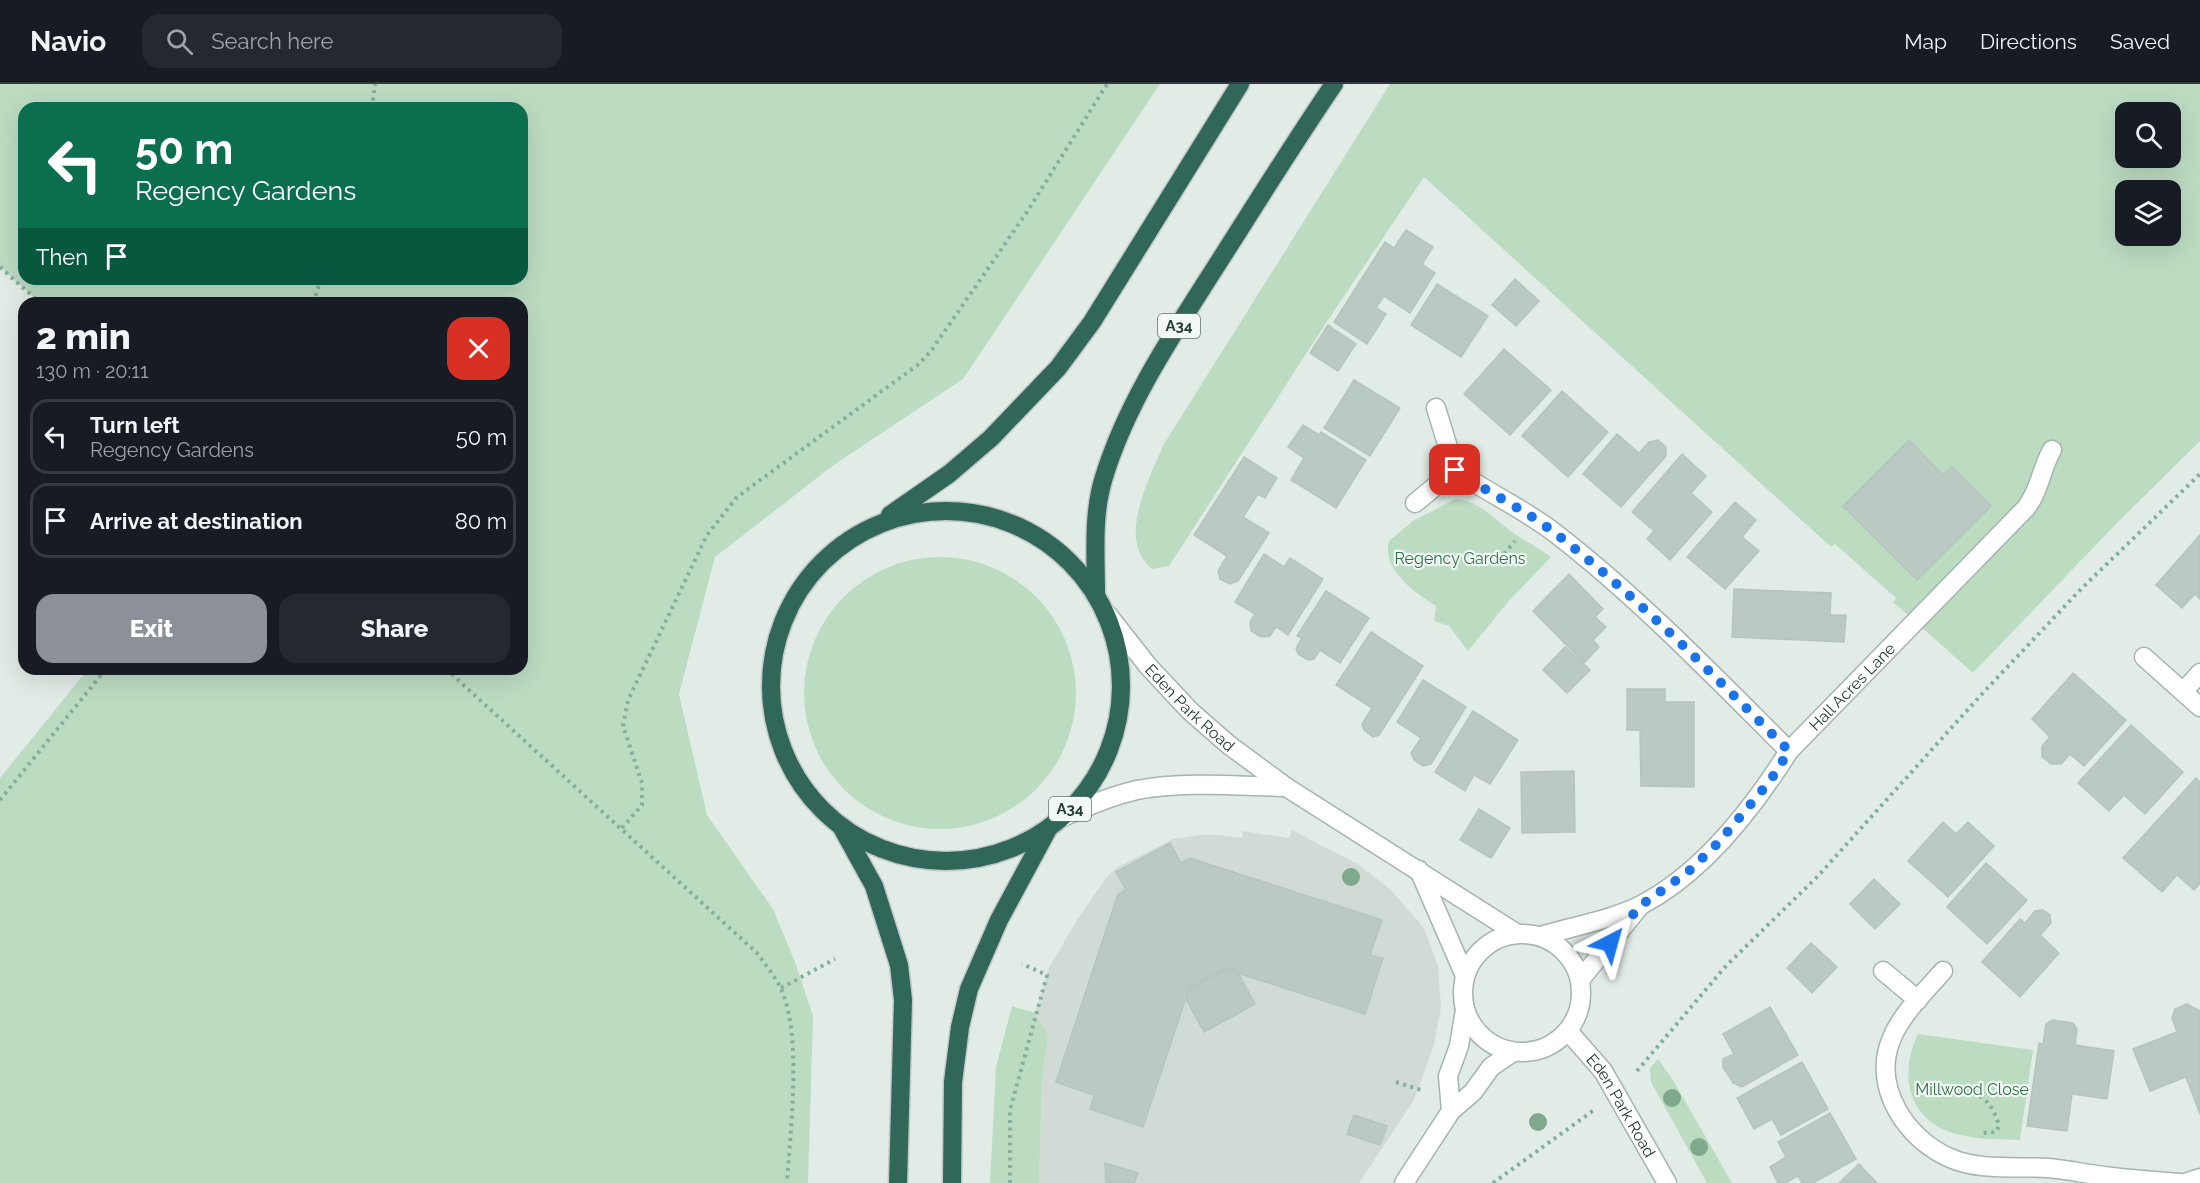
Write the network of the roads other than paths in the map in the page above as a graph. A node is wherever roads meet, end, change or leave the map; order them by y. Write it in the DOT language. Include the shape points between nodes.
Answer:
graph roads {
  1 [pos="1240,84"];
  2 [pos="1334,84"];
  3 [pos="1436,408"];
  4 [pos="2052,450"];
  5 [pos="1455,470"];
  6 [pos="1415,503"];
  7 [pos="876,525"];
  8 [pos="1096,595"];
  9 [pos="1108,615"];
  10 [pos="2144,657"];
  11 [pos="2200,673"];
  12 [pos="2183,692"];
  13 [pos="2200,707"];
  14 [pos="1789,751"];
  15 [pos="1286,787"];
  16 [pos="1063,817"];
  17 [pos="842,827"];
  18 [pos="1048,829"];
  19 [pos="1419,870"];
  20 [pos="1640,906"];
  21 [pos="1516,933"];
  22 [pos="1541,936"];
  23 [pos="1883,971"];
  24 [pos="1943,971"];
  25 [pos="1465,976"];
  26 [pos="1580,980"];
  27 [pos="1918,1000"];
  28 [pos="1465,1010"];
  29 [pos="1568,1031"];
  30 [pos="1513,1052"];
  31 [pos="1451,1111"];
  32 [pos="2200,1178"];
  33 [pos="2114,1180"];
  34 [pos="898,1183"];
  35 [pos="952,1183"];
  36 [pos="1404,1183"];
  37 [pos="1667,1183"];
  38 [pos="2180,1183"];
  39 [pos="2185,1183"];
  1 -- 7 [label="highway, A34" via="1092,322 1058,368 1023,407 949,474"];
  2 -- 8 [label="highway, A34" via="1181,322 1117,440 1103,479 1096,523"];
  3 -- 5 [label="street"];
  4 -- 14 [label="street, Hall Acres Lane" via="2026,508"];
  5 -- 6 [label="street"];
  5 -- 14 [label="street" via="1535,518 1575,549 1664,628"];
  7 -- 8 [label="highway, A34" via="918,513 952,511 992,517 1042,539 1078,571"];
  7 -- 17 [label="highway, A34" via="850,539 821,563 795,597 778,635 771,670 772,707 781,747 797,779 816,804"];
  8 -- 9 [label="highway, A34"];
  9 -- 15 [label="street, Eden Park Road" via="1190,711"];
  9 -- 16 [label="highway, A34" via="1119,662 1118,724 1095,779"];
  10 -- 12 [label="street"];
  11 -- 12 [label="street"];
  12 -- 13 [label="street"];
  14 -- 20 [label="street, Hall Acres Lane" via="1770,781 1719,842 1688,872"];
  15 -- 16 [label="street" via="1138,790"];
  15 -- 19 [label="street, Eden Park Road"];
  16 -- 18 [label="highway, A34"];
  17 -- 18 [label="highway, A34" via="899,855 957,862 992,856"];
  17 -- 34 [label="highway, A34" via="874,886 899,965 903,1021"];
  18 -- 35 [label="highway, A34" via="999,920 969,988 953,1082"];
  19 -- 21 [label="street, Eden Park Road"];
  19 -- 25 [label="street"];
  20 -- 22 [label="street, Hall Acres Lane"];
  20 -- 26 [label="street, Hall Acres Lane"];
  21 -- 22 [label="street"];
  21 -- 25 [label="street" via="1484,946 1472,959"];
  22 -- 26 [label="street" via="1566,953"];
  23 -- 27 [label="street"];
  24 -- 27 [label="street"];
  25 -- 28 [label="street"];
  26 -- 29 [label="street" via="1582,998"];
  27 -- 33 [label="street" via="1892,1038 1884,1059 1893,1104 1927,1145 1951,1158 1977,1165 2052,1168"];
  28 -- 30 [label="street" via="1483,1038"];
  28 -- 31 [label="street" via="1460,1046 1448,1076"];
  29 -- 30 [label="street" via="1538,1050"];
  29 -- 37 [label="street, Eden Park Road" via="1603,1071"];
  30 -- 31 [label="street" via="1491,1067 1473,1092"];
  31 -- 36 [label="street"];
  32 -- 39 [label="street"];
  33 -- 38 [label="street"];
}
